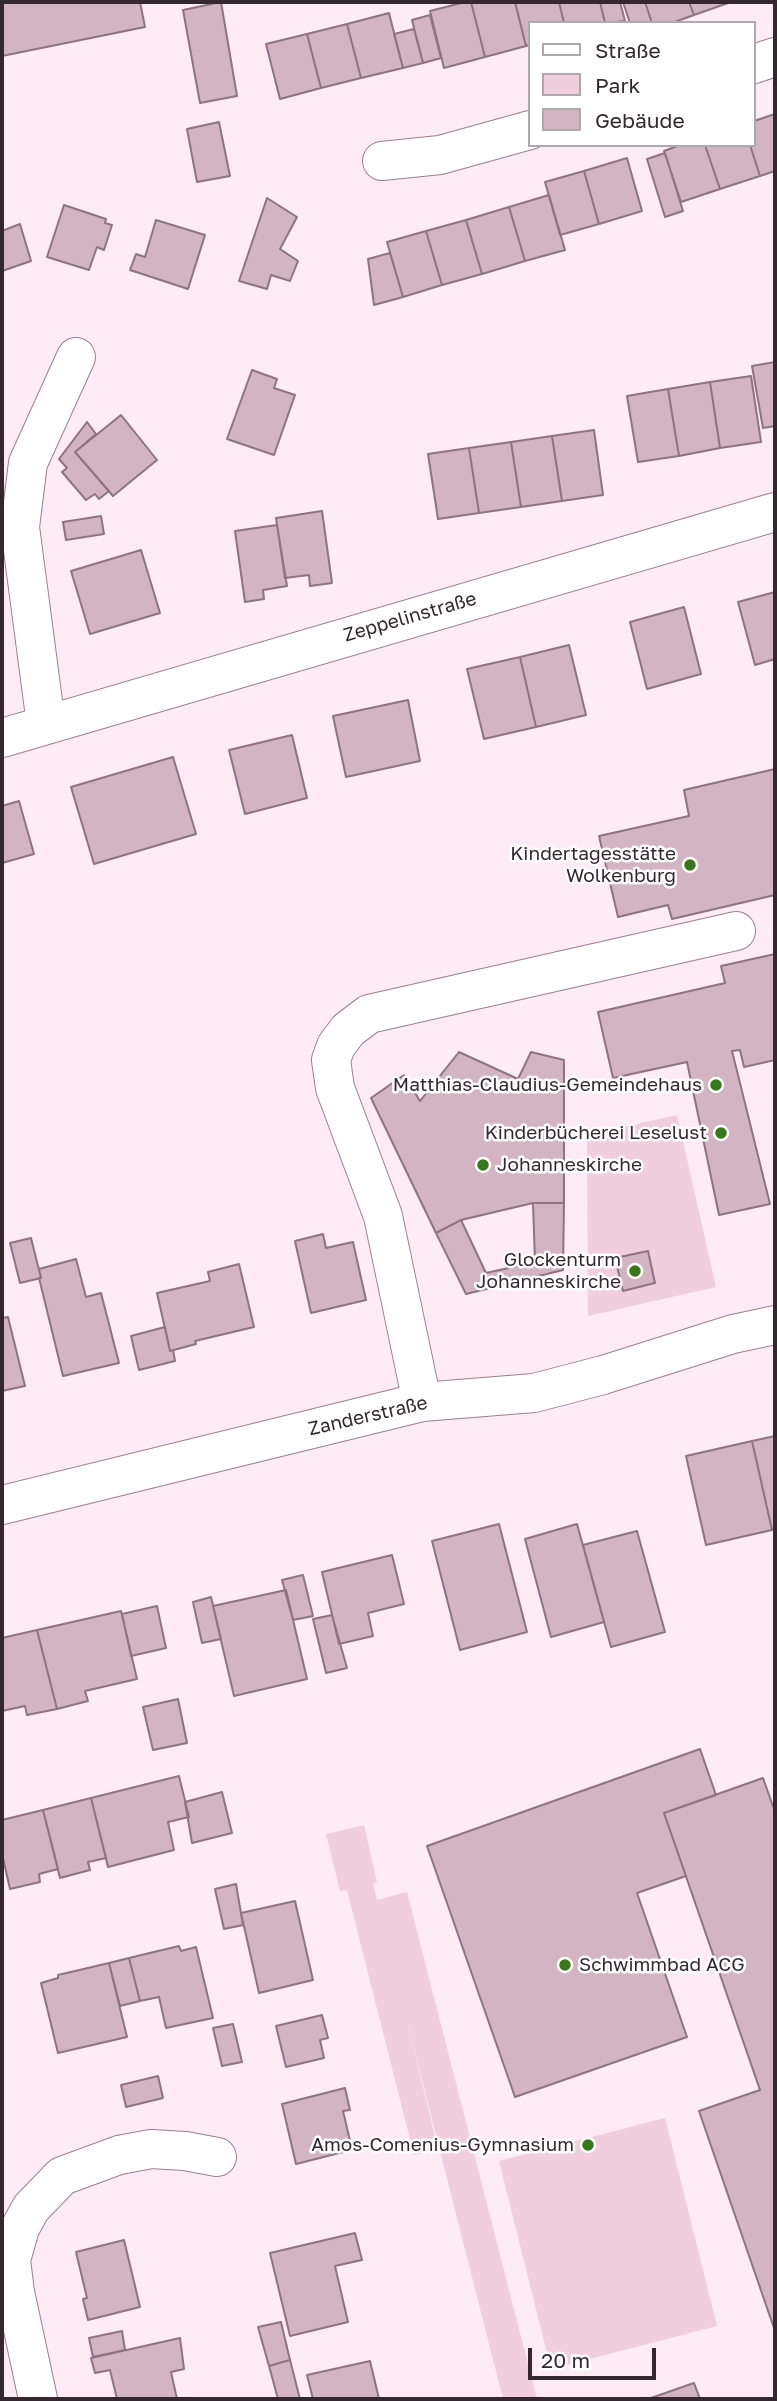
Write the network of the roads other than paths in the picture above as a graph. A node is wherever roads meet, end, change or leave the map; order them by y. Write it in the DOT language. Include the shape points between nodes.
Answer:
graph roads {
  1 [pos="775,57"];
  2 [pos="756,63"];
  3 [pos="528,131"];
  4 [pos="382,161"];
  5 [pos="76,357"];
  6 [pos="775,512"];
  7 [pos="46,724"];
  8 [pos="2,738"];
  9 [pos="736,931"];
  10 [pos="775,1325"];
  11 [pos="422,1402"];
  12 [pos="2,1505"];
  13 [pos="217,2157"];
  14 [pos="38,2399"];
  1 -- 2 [label="street"];
  3 -- 4 [label="street" via="440,155"];
  5 -- 7 [label="street" via="28,463 20,527"];
  6 -- 7 [label="street, Zeppelinstraße"];
  7 -- 8 [label="street, Zeppelinstraße"];
  9 -- 11 [label="street" via="369,1014 348,1030 337,1046 331,1060 335,1088 383,1216"];
  10 -- 11 [label="street, Zanderstraße" via="534,1393"];
  11 -- 12 [label="street, Zanderstraße"];
  13 -- 14 [label="street" via="151,2149 119,2155 62,2176 31,2208 11,2260"];
}
